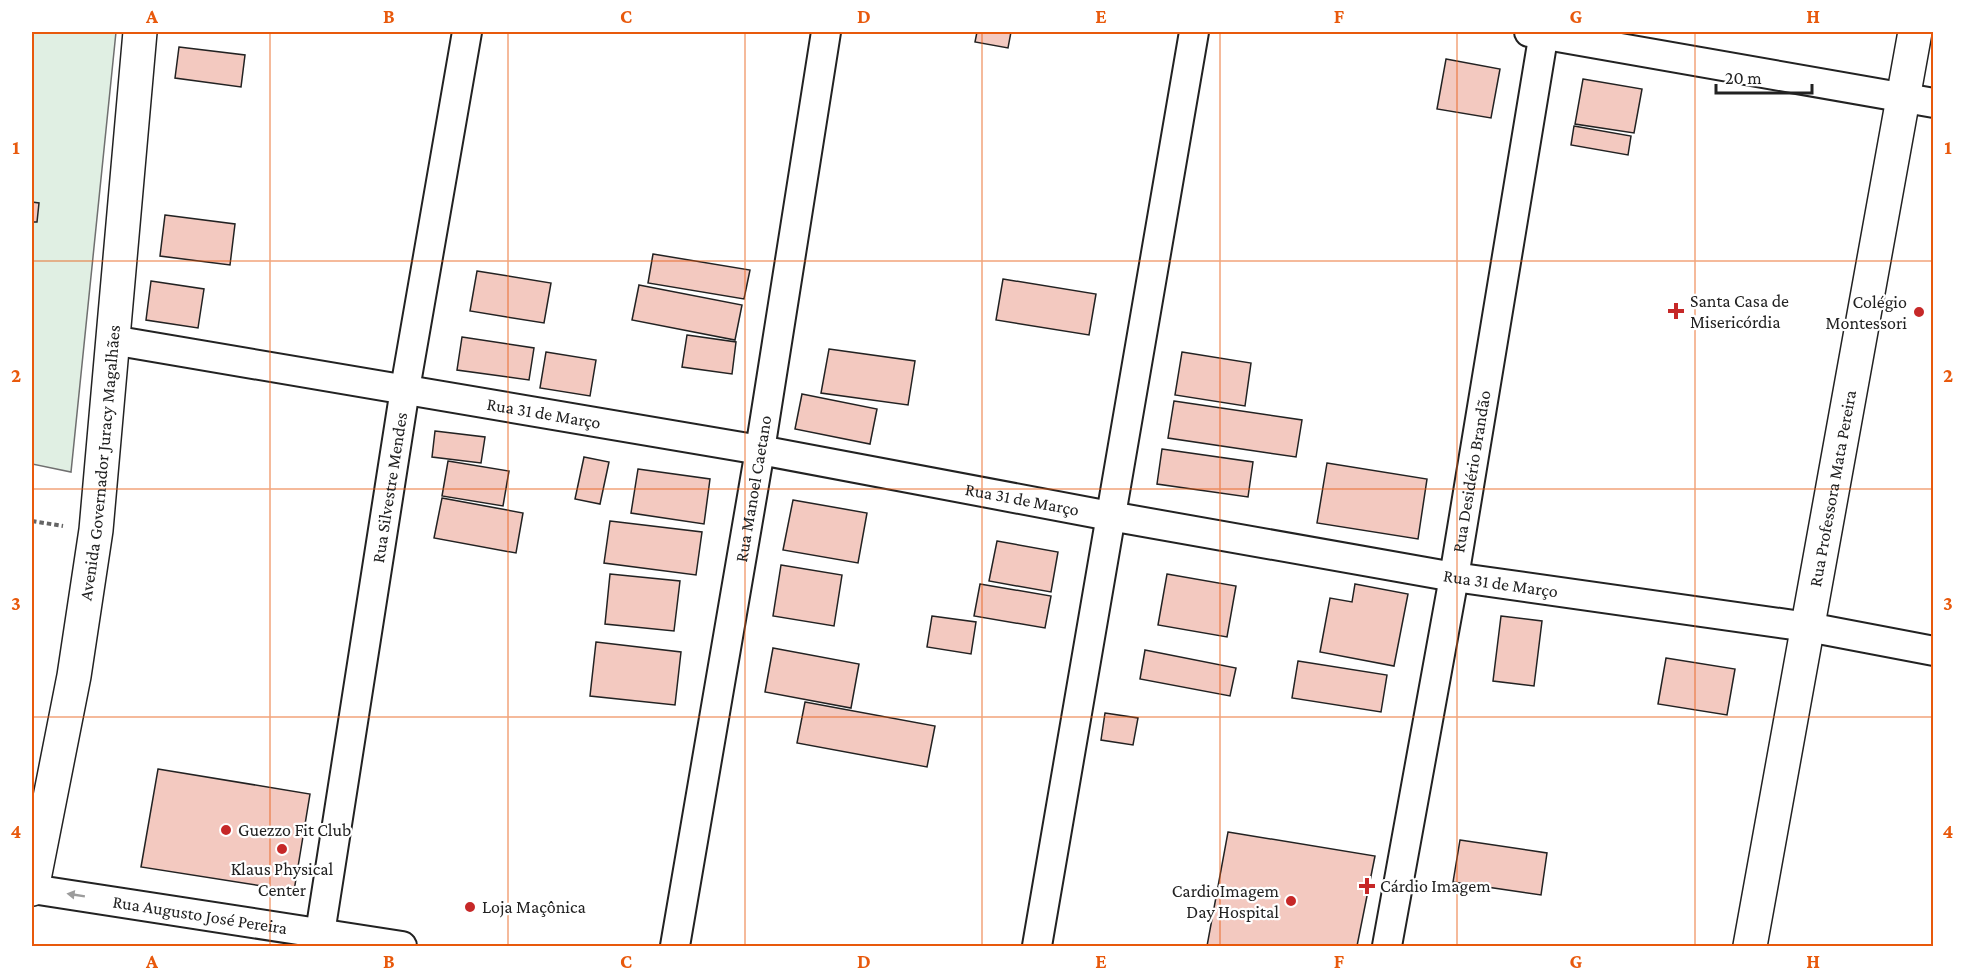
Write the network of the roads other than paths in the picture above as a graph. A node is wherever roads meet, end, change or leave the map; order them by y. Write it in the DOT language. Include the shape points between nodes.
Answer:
graph roads {
  1 [pos="140,32"];
  2 [pos="467,32"];
  3 [pos="826,32"];
  4 [pos="1194,32"];
  5 [pos="1539,32"];
  6 [pos="1915,32"];
  7 [pos="1919,100"];
  8 [pos="112,340"];
  9 [pos="405,389"];
  10 [pos="760,450"];
  11 [pos="1110,516"];
  12 [pos="1454,577"];
  13 [pos="1808,627"];
  14 [pos="1934,651"];
  15 [pos="32,889"];
  16 [pos="319,940"];
  17 [pos="402,946"];
  18 [pos="675,946"];
  19 [pos="1037,946"];
  20 [pos="1387,946"];
  21 [pos="1750,946"];
  1 -- 8 [label="street, Avenida Governador Juracy Magalhães"];
  2 -- 9 [label="street, Rua Silvestre Mendes"];
  3 -- 10 [label="street, Rua Manoel Caetano"];
  4 -- 11 [label="street"];
  5 -- 7 [label="street"];
  5 -- 12 [label="street, Rua Desidério Brandão"];
  6 -- 7 [label="street, Rua Professora Mata Pereira"];
  7 -- 13 [label="street, Rua Professora Mata Pereira"];
  8 -- 9 [label="street, Rua 31 de Março"];
  8 -- 15 [label="street, Avenida Governador Juracy Magalhães" via="96,530 76,665"];
  9 -- 10 [label="street, Rua 31 de Março"];
  9 -- 16 [label="street, Rua Silvestre Mendes"];
  10 -- 11 [label="street, Rua 31 de Março"];
  10 -- 18 [label="street, Rua Manoel Caetano"];
  11 -- 12 [label="street, Rua 31 de Março"];
  11 -- 19 [label="street"];
  12 -- 13 [label="street, Rua 31 de Março"];
  12 -- 20 [label="street, Rua Desidério Brandão"];
  13 -- 14 [label="street, Rua 31 de Março"];
  13 -- 21 [label="street, Rua Professora Mata Pereira"];
  16 -- 15 [label="street, Rua Augusto José Pereira, one-way"];
  16 -- 17 [label="street, Rua Augusto José Pereira"];
}
